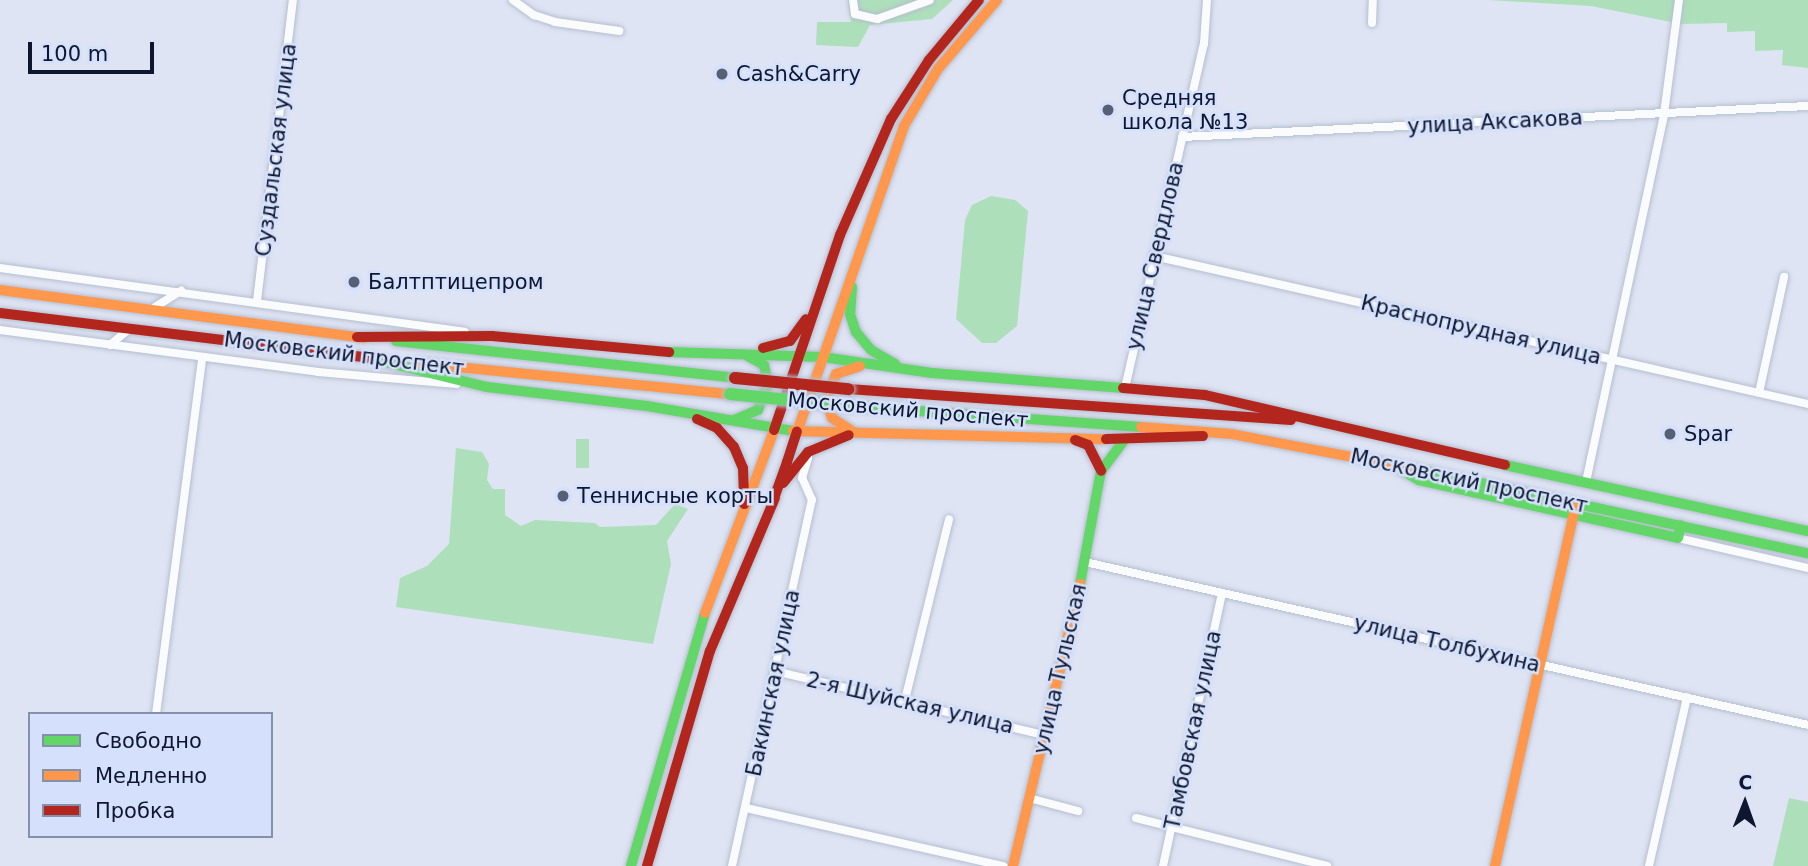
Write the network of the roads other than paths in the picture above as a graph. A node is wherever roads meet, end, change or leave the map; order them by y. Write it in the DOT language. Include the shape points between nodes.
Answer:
graph roads {
  1 [pos="293,0"];
  2 [pos="513,0"];
  3 [pos="853,0"];
  4 [pos="979,0"];
  5 [pos="997,0"];
  6 [pos="1207,0"];
  7 [pos="1373,0"];
  8 [pos="1679,0"];
  9 [pos="926,2"];
  10 [pos="1372,23"];
  11 [pos="620,31"];
  12 [pos="1808,106"];
  13 [pos="1664,114"];
  14 [pos="1182,137"];
  15 [pos="858,252"];
  16 [pos="1154,256"];
  17 [pos="0,268"];
  18 [pos="1784,277"];
  19 [pos="0,290"];
  20 [pos="181,291"];
  21 [pos="819,295"];
  22 [pos="257,301"];
  23 [pos="155,307"];
  24 [pos="0,313"];
  25 [pos="129,329"];
  26 [pos="0,331"];
  27 [pos="492,336"];
  28 [pos="356,337"];
  29 [pos="110,345"];
  30 [pos="738,353"];
  31 [pos="800,355"];
  32 [pos="365,357"];
  33 [pos="823,357"];
  34 [pos="202,358"];
  35 [pos="1610,359"];
  36 [pos="878,365"];
  37 [pos="912,371"];
  38 [pos="487,387"];
  39 [pos="1125,388"];
  40 [pos="1759,393"];
  41 [pos="1808,404"];
  42 [pos="681,412"];
  43 [pos="1298,420"];
  44 [pos="723,422"];
  45 [pos="774,430"];
  46 [pos="797,432"];
  47 [pos="855,433"];
  48 [pos="1225,434"];
  49 [pos="1069,439"];
  50 [pos="1124,440"];
  51 [pos="815,448"];
  52 [pos="1101,471"];
  53 [pos="1586,482"];
  54 [pos="772,504"];
  55 [pos="1575,510"];
  56 [pos="744,516"];
  57 [pos="949,519"];
  58 [pos="1594,520"];
  59 [pos="1808,531"];
  60 [pos="1679,532"];
  61 [pos="1571,539"];
  62 [pos="1808,553"];
  63 [pos="1086,562"];
  64 [pos="1808,568"];
  65 [pos="1222,594"];
  66 [pos="1540,664"];
  67 [pos="775,671"];
  68 [pos="1687,697"];
  69 [pos="905,700"];
  70 [pos="156,712"];
  71 [pos="1808,725"];
  72 [pos="1044,735"];
  73 [pos="1029,798"];
  74 [pos="746,808"];
  75 [pos="1078,811"];
  76 [pos="1136,818"];
  77 [pos="1171,830"];
  78 [pos="631,866"];
  79 [pos="647,866"];
  80 [pos="732,866"];
  81 [pos="1004,866"];
  82 [pos="1013,866"];
  83 [pos="1163,866"];
  84 [pos="1327,866"];
  85 [pos="1495,866"];
  86 [pos="1649,866"];
  1 -- 22 [label="street, Суздальская улица"];
  2 -- 11 [label="street" via="555,22"];
  3 -- 9 [label="street" via="855,14 877,19"];
  4 -- 21 [label="main road" via="929,60 891,119"];
  5 -- 15 [label="main road" via="947,56 915,106 897,142"];
  6 -- 14 [label="street, улица Свердлова" via="1204,44"];
  7 -- 10 [label="street"];
  8 -- 13 [label="street"];
  12 -- 13 [label="street, улица Аксакова"];
  13 -- 14 [label="street, улица Аксакова"];
  13 -- 35 [label="street"];
  14 -- 16 [label="street, улица Свердлова"];
  15 -- 33 [label="main road"];
  15 -- 37 [label="main road" via="850,305 856,332 871,350"];
  16 -- 35 [label="street, Краснопрудная улица"];
  16 -- 39 [label="street, улица Свердлова"];
  17 -- 20 [label="street, Московский проспект"];
  18 -- 40 [label="street"];
  19 -- 23 [label="main road, Московский проспект"];
  20 -- 22 [label="street, Московский проспект"];
  20 -- 23 [label="street"];
  21 -- 30 [label="main road" via="790,341"];
  21 -- 31 [label="main road"];
  22 -- 27 [label="street, Московский проспект"];
  23 -- 28 [label="main road, Московский проспект"];
  24 -- 25 [label="main road, Московский проспект"];
  25 -- 29 [label="street"];
  25 -- 32 [label="main road, Московский проспект"];
  26 -- 29 [label="street, Московский проспект"];
  27 -- 28 [label="main road"];
  27 -- 30 [label="main road" via="599,348"];
  28 -- 43 [label="main road, Московский проспект, bridge" via="848,389"];
  29 -- 34 [label="street, Московский проспект"];
  30 -- 31 [label="main road"];
  30 -- 44 [label="main road" via="763,363 768,384 756,412"];
  31 -- 33 [label="main road"];
  31 -- 45 [label="main road"];
  32 -- 38 [label="main road"];
  32 -- 48 [label="main road, Московский проспект, bridge" via="849,406"];
  33 -- 36 [label="main road"];
  33 -- 46 [label="main road"];
  34 -- 38 [label="street, Московский проспект"];
  34 -- 70 [label="street, Московский проспект"];
  35 -- 40 [label="street, Краснопрудная улица"];
  35 -- 53 [label="street"];
  36 -- 37 [label="main road"];
  36 -- 47 [label="main road" via="842,369 829,391 829,414"];
  37 -- 39 [label="main road"];
  38 -- 42 [label="main road"];
  39 -- 43 [label="main road" via="1231,399"];
  40 -- 41 [label="street, Краснопрудная улица"];
  42 -- 44 [label="main road"];
  42 -- 56 [label="main road" via="717,428 734,447 743,473"];
  43 -- 53 [label="main road, Московский проспект"];
  44 -- 45 [label="main road"];
  45 -- 46 [label="main road"];
  45 -- 56 [label="main road"];
  46 -- 47 [label="main road"];
  46 -- 54 [label="main road"];
  47 -- 49 [label="main road"];
  47 -- 51 [label="main road"];
  48 -- 50 [label="main road"];
  48 -- 55 [label="main road, Московский проспект" via="1391,464"];
  49 -- 50 [label="main road"];
  49 -- 52 [label="main road" via="1088,445"];
  50 -- 52 [label="main road"];
  51 -- 54 [label="main road" via="790,472"];
  51 -- 67 [label="street, Бакинская улица" via="802,474 812,500"];
  52 -- 63 [label="main road, улица Тульская"];
  53 -- 59 [label="main road, Московский проспект"];
  54 -- 79 [label="main road" via="710,651"];
  55 -- 58 [label="main road"];
  55 -- 60 [label="main road, Московский проспект"];
  55 -- 61 [label="main road"];
  56 -- 78 [label="main road" via="699,629"];
  57 -- 69 [label="street"];
  58 -- 60 [label="main road"];
  58 -- 61 [label="main road"];
  60 -- 62 [label="main road, Московский проспект"];
  60 -- 64 [label="street"];
  61 -- 66 [label="main road"];
  63 -- 65 [label="street, улица Толбухина"];
  63 -- 72 [label="main road, улица Тульская"];
  65 -- 66 [label="street, улица Толбухина"];
  65 -- 77 [label="street, Тамбовская улица"];
  66 -- 68 [label="street, улица Толбухина"];
  66 -- 85 [label="main road"];
  67 -- 69 [label="street, 2-я Шуйская улица"];
  67 -- 74 [label="street, Бакинская улица"];
  68 -- 71 [label="street, улица Толбухина"];
  68 -- 86 [label="street"];
  69 -- 72 [label="street, 2-я Шуйская улица"];
  72 -- 73 [label="main road, улица Тульская"];
  73 -- 75 [label="street"];
  73 -- 82 [label="main road, улица Тульская"];
  74 -- 80 [label="street, Бакинская улица"];
  74 -- 81 [label="street"];
  76 -- 77 [label="street"];
  77 -- 83 [label="street, Тамбовская улица"];
  77 -- 84 [label="street"];
}
